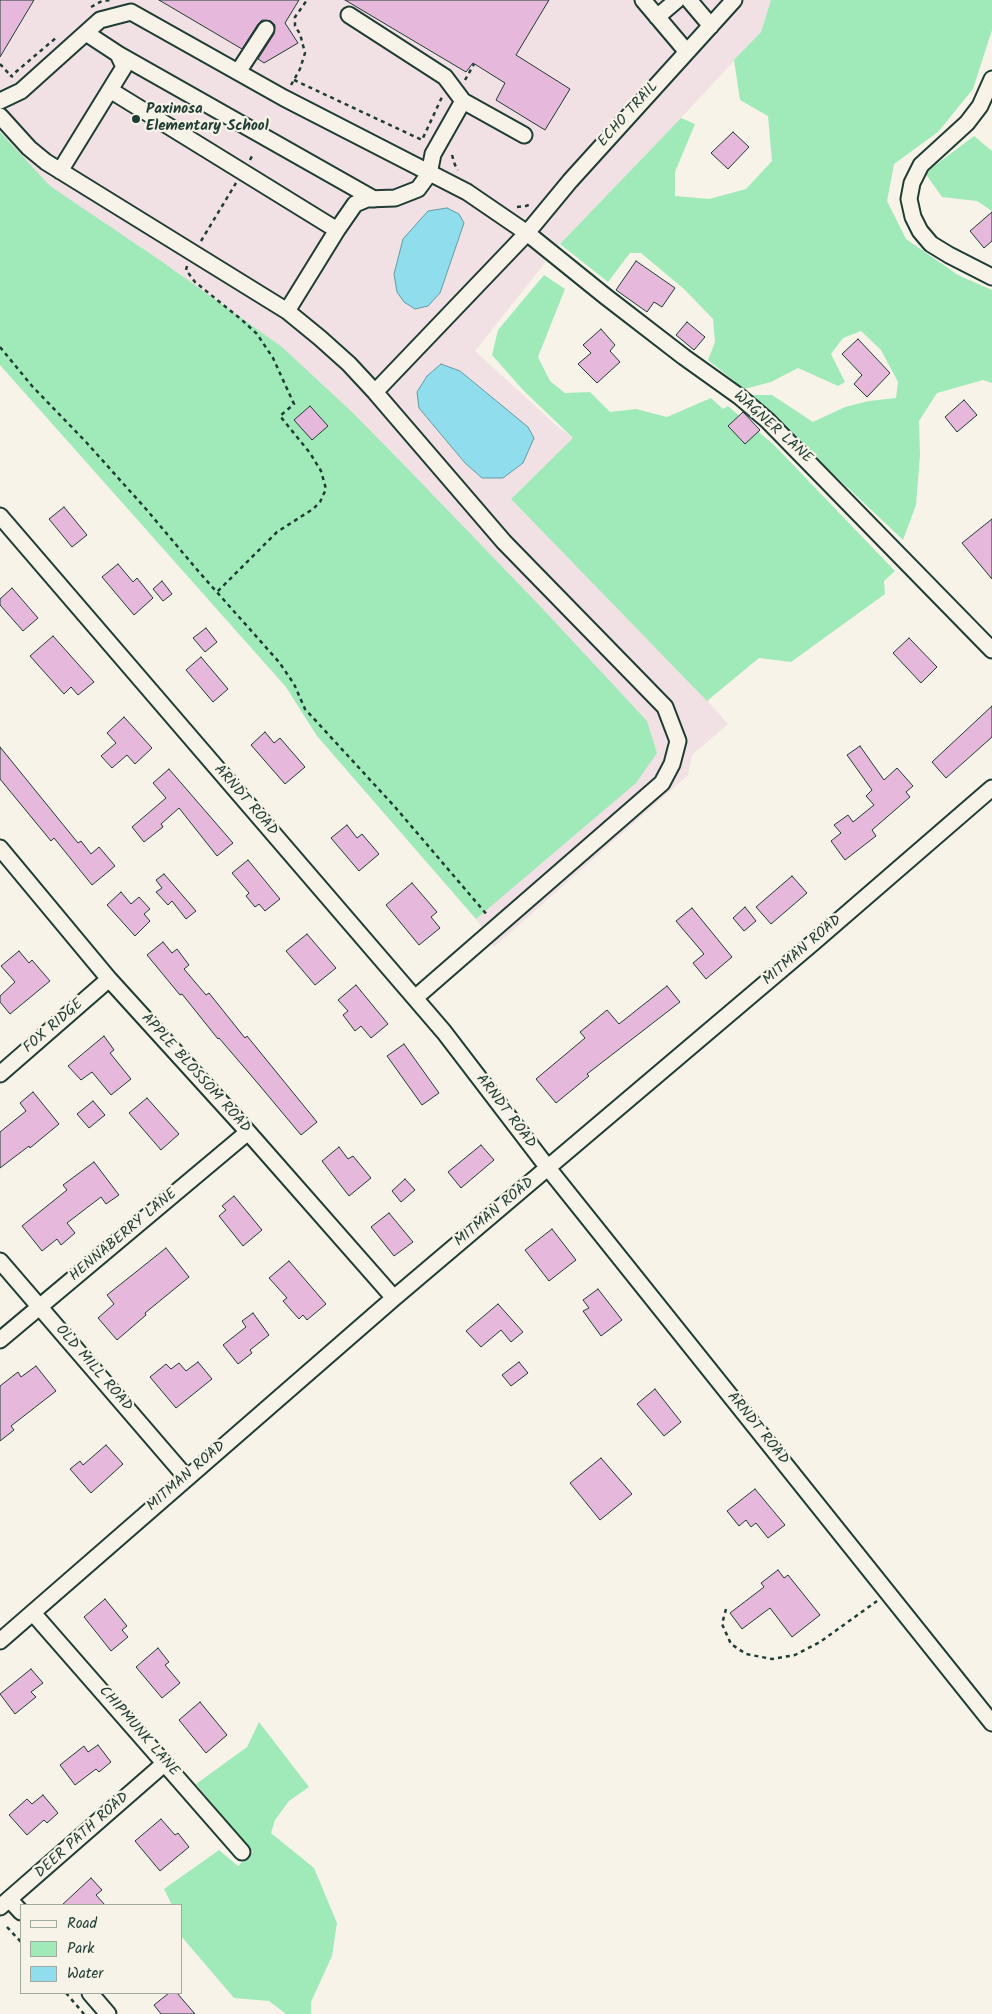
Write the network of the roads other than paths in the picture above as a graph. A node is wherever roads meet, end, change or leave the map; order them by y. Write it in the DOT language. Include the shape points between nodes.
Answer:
graph roads {
  1 [pos="643,0"];
  2 [pos="677,0"];
  3 [pos="689,0"];
  4 [pos="734,0"];
  5 [pos="349,15"];
  6 [pos="657,17"];
  7 [pos="711,26"];
  8 [pos="266,29"];
  9 [pos="86,34"];
  10 [pos="687,52"];
  11 [pos="118,54"];
  12 [pos="238,72"];
  13 [pos="992,79"];
  14 [pos="110,90"];
  15 [pos="0,101"];
  16 [pos="463,101"];
  17 [pos="0,116"];
  18 [pos="524,135"];
  19 [pos="60,172"];
  20 [pos="429,174"];
  21 [pos="374,199"];
  22 [pos="337,230"];
  23 [pos="527,233"];
  24 [pos="992,277"];
  25 [pos="287,311"];
  26 [pos="375,392"];
  27 [pos="0,516"];
  28 [pos="992,650"];
  29 [pos="992,788"];
  30 [pos="0,848"];
  31 [pos="109,979"];
  32 [pos="415,998"];
  33 [pos="0,1074"];
  34 [pos="248,1132"];
  35 [pos="548,1168"];
  36 [pos="0,1261"];
  37 [pos="394,1298"];
  38 [pos="39,1307"];
  39 [pos="0,1340"];
  40 [pos="186,1477"];
  41 [pos="33,1613"];
  42 [pos="0,1641"];
  43 [pos="992,1723"];
  44 [pos="165,1763"];
  45 [pos="242,1852"];
  46 [pos="5,1904"];
  47 [pos="20,1912"];
  48 [pos="91,1994"];
  49 [pos="108,2014"];
  1 -- 6 [label="street"];
  2 -- 6 [label="street"];
  3 -- 7 [label="street"];
  4 -- 7 [label="street, ECHO TRAIL"];
  5 -- 16 [label="street" via="445,77"];
  6 -- 10 [label="street"];
  7 -- 10 [label="street, ECHO TRAIL"];
  8 -- 12 [label="street"];
  9 -- 11 [label="street"];
  9 -- 12 [label="street, WAGNER LANE" via="100,20 131,12"];
  9 -- 15 [label="street, WAGNER LANE" via="22,91"];
  10 -- 23 [label="street, ECHO TRAIL"];
  11 -- 14 [label="street" via="124,67"];
  11 -- 21 [label="street"];
  12 -- 20 [label="street, WAGNER LANE"];
  13 -- 24 [label="street" via="968,123 921,165 909,199 913,217 931,244"];
  14 -- 19 [label="street"];
  14 -- 22 [label="street"];
  16 -- 18 [label="street"];
  16 -- 20 [label="street" via="433,154"];
  17 -- 19 [label="street" via="29,148"];
  19 -- 25 [label="street"];
  20 -- 21 [label="street" via="418,189 395,198"];
  20 -- 23 [label="street, WAGNER LANE" via="467,192"];
  21 -- 22 [label="street" via="355,204"];
  22 -- 25 [label="street"];
  23 -- 26 [label="street, ECHO TRAIL"];
  23 -- 28 [label="street, WAGNER LANE" via="767,420"];
  25 -- 26 [label="street" via="349,364"];
  26 -- 32 [label="street" via="504,542 665,707 678,741 672,764 662,783"];
  27 -- 32 [label="street, ARNDT ROAD"];
  29 -- 35 [label="street, MITMAN ROAD"];
  30 -- 31 [label="street, APPLE BLOSSOM ROAD"];
  31 -- 33 [label="street, FOX RIDGE"];
  31 -- 34 [label="street, APPLE BLOSSOM ROAD"];
  32 -- 35 [label="street, ARNDT ROAD"];
  34 -- 37 [label="street, APPLE BLOSSOM ROAD"];
  34 -- 38 [label="street, HENNABERRY LANE"];
  35 -- 37 [label="street, MITMAN ROAD"];
  35 -- 43 [label="street, ARNDT ROAD"];
  36 -- 38 [label="street, OLD MILL ROAD"];
  37 -- 40 [label="street, MITMAN ROAD"];
  38 -- 39 [label="street, HENNABERRY LANE"];
  38 -- 40 [label="street, OLD MILL ROAD"];
  40 -- 41 [label="street, MITMAN ROAD"];
  41 -- 42 [label="street, MITMAN ROAD"];
  41 -- 44 [label="street, CHIPMUNK LANE"];
  44 -- 45 [label="street, CHIPMUNK LANE"];
  44 -- 46 [label="street, DEER PATH ROAD"];
  46 -- 47 [label="street"];
  48 -- 49 [label="street"];
}
